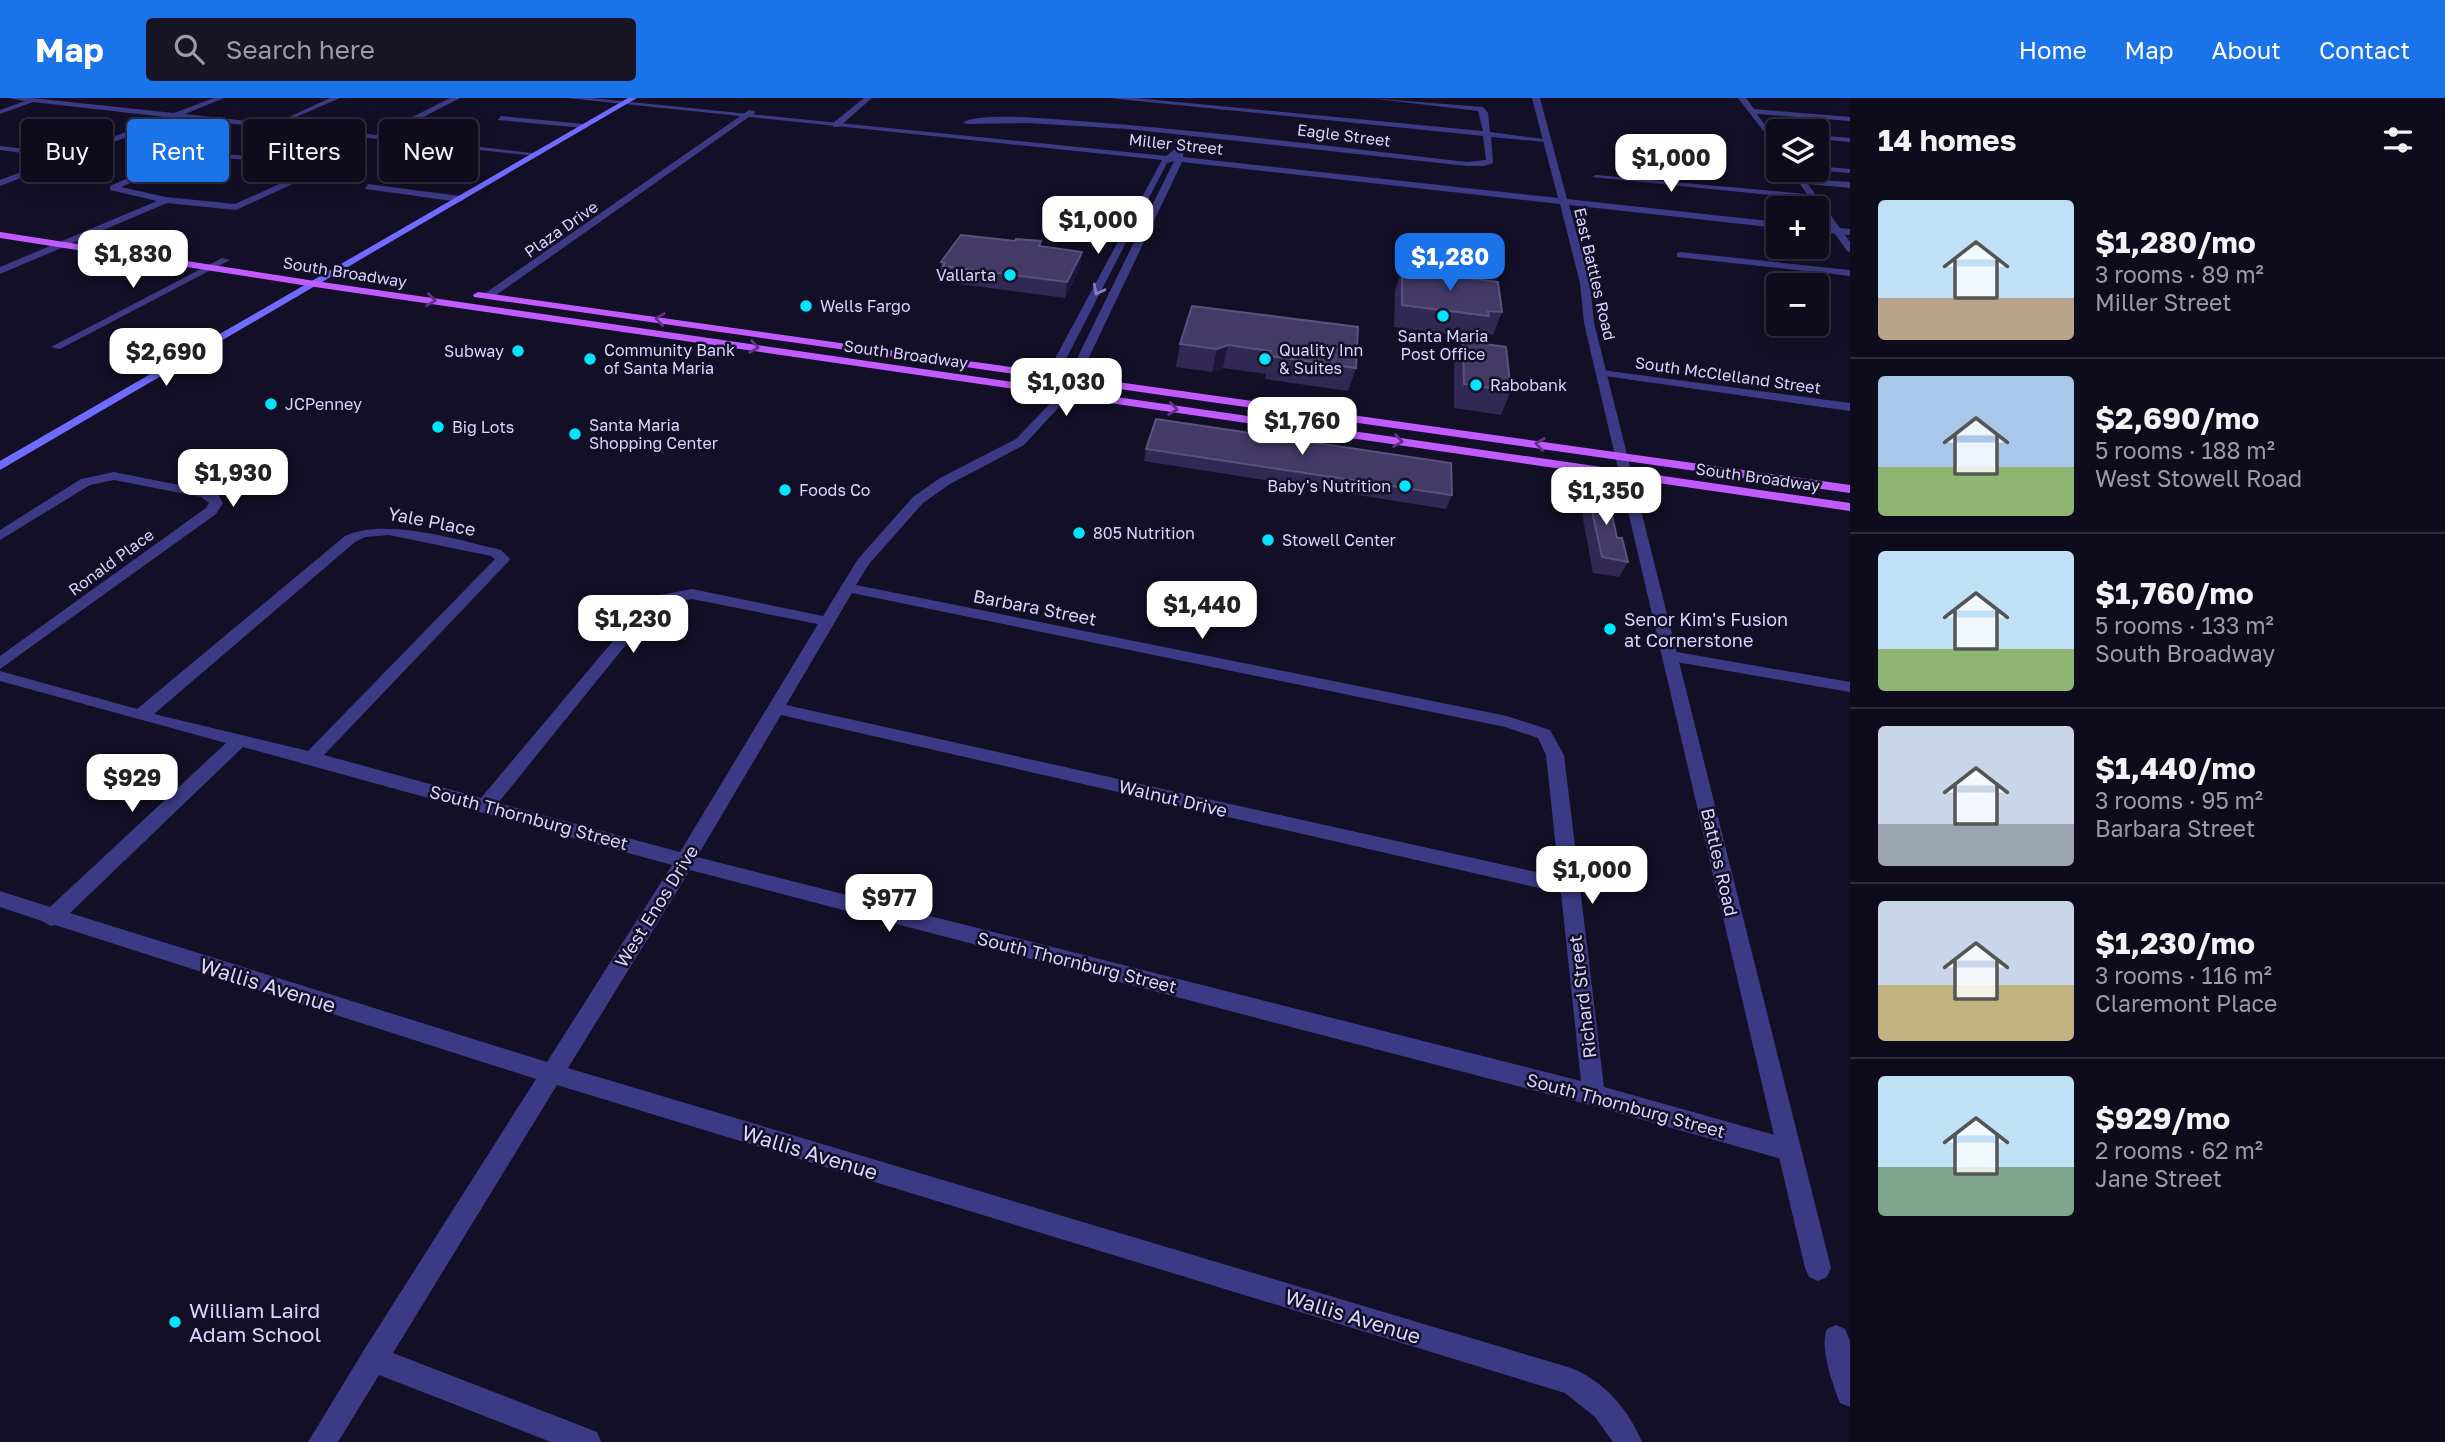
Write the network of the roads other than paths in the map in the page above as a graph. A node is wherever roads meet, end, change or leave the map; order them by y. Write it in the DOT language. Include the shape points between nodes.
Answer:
graph roads {
  1 [pos="12,98"];
  2 [pos="220,98"];
  3 [pos="336,98"];
  4 [pos="456,98"];
  5 [pos="570,98"];
  6 [pos="600,98"];
  7 [pos="868,98"];
  8 [pos="1113,98"];
  9 [pos="1373,98"];
  10 [pos="1536,98"];
  11 [pos="1742,98"];
  12 [pos="37,99"];
  13 [pos="629,101"];
  14 [pos="1209,106"];
  15 [pos="1752,111"];
  16 [pos="0,112"];
  17 [pos="750,114"];
  18 [pos="175,115"];
  19 [pos="501,118"];
  20 [pos="286,119"];
  21 [pos="1850,119"];
  22 [pos="243,121"];
  23 [pos="967,122"];
  24 [pos="838,123"];
  25 [pos="1200,123"];
  26 [pos="584,126"];
  27 [pos="1766,130"];
  28 [pos="1195,133"];
  29 [pos="1487,134"];
  30 [pos="365,135"];
  31 [pos="378,136"];
  32 [pos="1829,138"];
  33 [pos="113,139"];
  34 [pos="1547,140"];
  35 [pos="1850,140"];
  36 [pos="0,148"];
  37 [pos="21,150"];
  38 [pos="537,153"];
  39 [pos="1175,154"];
  40 [pos="243,158"];
  41 [pos="1829,170"];
  42 [pos="1850,172"];
  43 [pos="21,175"];
  44 [pos="1596,177"];
  45 [pos="291,182"];
  46 [pos="1814,182"];
  47 [pos="0,183"];
  48 [pos="1850,185"];
  49 [pos="368,187"];
  50 [pos="1802,196"];
  51 [pos="460,199"];
  52 [pos="166,200"];
  53 [pos="1562,200"];
  54 [pos="1829,220"];
  55 [pos="1766,222"];
  56 [pos="0,227"];
  57 [pos="1829,227"];
  58 [pos="1835,228"];
  59 [pos="1850,230"];
  60 [pos="0,235"];
  61 [pos="79,239"];
  62 [pos="61,244"];
  63 [pos="1850,249"];
  64 [pos="1680,256"];
  65 [pos="225,260"];
  66 [pos="211,267"];
  67 [pos="0,271"];
  68 [pos="1850,273"];
  69 [pos="330,276"];
  70 [pos="315,284"];
  71 [pos="488,296"];
  72 [pos="56,347"];
  73 [pos="1602,373"];
  74 [pos="1053,374"];
  75 [pos="1074,377"];
  76 [pos="1044,390"];
  77 [pos="1066,393"];
  78 [pos="1850,407"];
  79 [pos="1041,421"];
  80 [pos="1625,465"];
  81 [pos="0,466"];
  82 [pos="1850,489"];
  83 [pos="1850,507"];
  84 [pos="0,536"];
  85 [pos="847,589"];
  86 [pos="826,621"];
  87 [pos="1671,656"];
  88 [pos="0,664"];
  89 [pos="0,676"];
  90 [pos="1850,687"];
  91 [pos="776,708"];
  92 [pos="140,716"];
  93 [pos="1544,734"];
  94 [pos="240,740"];
  95 [pos="311,758"];
  96 [pos="486,805"];
  97 [pos="685,861"];
  98 [pos="1569,887"];
  99 [pos="0,899"];
  100 [pos="51,918"];
  101 [pos="550,1073"];
  102 [pos="1594,1096"];
  103 [pos="1789,1150"];
  104 [pos="1818,1268"];
  105 [pos="1836,1338"];
  106 [pos="373,1359"];
  107 [pos="1850,1392"];
  108 [pos="322,1442"];
  109 [pos="587,1442"];
  110 [pos="1628,1442"];
  1 -- 12 [label="street"];
  2 -- 18 [label="street"];
  3 -- 20 [label="street"];
  4 -- 31 [label="street"];
  5 -- 13 [label="street, Miller Street"];
  6 -- 13 [label="street, Miller Street"];
  7 -- 24 [label="street"];
  8 -- 14 [label="street"];
  9 -- 29 [label="street" via="1477,108 1484,113"];
  10 -- 34 [label="street, East Battles Road"];
  11 -- 15 [label="street"];
  12 -- 16 [label="street"];
  12 -- 18 [label="street"];
  13 -- 17 [label="street, Miller Street"];
  13 -- 26 [label="main road"];
  14 -- 29 [label="street"];
  15 -- 21 [label="street"];
  15 -- 27 [label="street"];
  17 -- 24 [label="street, Miller Street"];
  17 -- 71 [label="street, Plaza Drive"];
  18 -- 22 [label="street"];
  18 -- 33 [label="street"];
  19 -- 26 [label="street"];
  23 -- 28 [label="street, Eagle Street" via="1023,121"];
  24 -- 39 [label="street, Miller Street"];
  25 -- 28 [label="street"];
  26 -- 38 [label="main road"];
  28 -- 29 [label="street, Eagle Street" via="1467,164 1490,161"];
  28 -- 39 [label="street"];
  29 -- 34 [label="street"];
  30 -- 31 [label="street"];
  31 -- 38 [label="street"];
  32 -- 35 [label="street"];
  34 -- 53 [label="street, East Battles Road"];
  36 -- 37 [label="street"];
  38 -- 51 [label="main road"];
  39 -- 53 [label="street, Miller Street"];
  39 -- 74 [label="street, one-way"];
  39 -- 75 [label="street, West Enos Drive"];
  40 -- 52 [label="street" via="192,154 113,188"];
  41 -- 42 [label="street"];
  43 -- 47 [label="street"];
  44 -- 50 [label="street"];
  45 -- 52 [label="street" via="241,206"];
  46 -- 48 [label="street"];
  49 -- 51 [label="street"];
  51 -- 69 [label="main road"];
  52 -- 61 [label="street"];
  53 -- 55 [label="street, Miller Street"];
  53 -- 73 [label="street, East Battles Road"];
  54 -- 58 [label="street"];
  56 -- 61 [label="main road, South Broadway"];
  57 -- 58 [label="street"];
  58 -- 59 [label="street"];
  58 -- 63 [label="street"];
  60 -- 62 [label="main road, South Broadway"];
  61 -- 62 [label="street"];
  61 -- 65 [label="main road, South Broadway"];
  62 -- 66 [label="main road, South Broadway"];
  62 -- 67 [label="street"];
  64 -- 68 [label="street"];
  65 -- 66 [label="street"];
  65 -- 69 [label="main road, South Broadway"];
  66 -- 70 [label="main road, South Broadway"];
  66 -- 72 [label="street"];
  69 -- 70 [label="main road"];
  69 -- 71 [label="main road, South Broadway"];
  70 -- 76 [label="main road, South Broadway, one-way"];
  70 -- 81 [label="main road"];
  74 -- 71 [label="main road, South Broadway, one-way"];
  73 -- 78 [label="street, South McClelland Street"];
  73 -- 80 [label="street, East Battles Road"];
  74 -- 75 [label="main road, South Broadway"];
  74 -- 76 [label="street"];
  75 -- 77 [label="street, West Enos Drive"];
  80 -- 75 [label="main road, South Broadway, one-way"];
  76 -- 77 [label="main road, South Broadway"];
  76 -- 79 [label="street"];
  77 -- 79 [label="street, West Enos Drive"];
  77 -- 80 [label="main road, South Broadway, one-way"];
  79 -- 85 [label="street, West Enos Drive" via="1020,442 918,500 863,562"];
  80 -- 82 [label="main road, South Broadway"];
  80 -- 83 [label="main road, South Broadway"];
  80 -- 87 [label="street, Battles Road"];
  84 -- 88 [label="street, Ronald Place" via="100,477 204,494 216,503 211,512"];
  85 -- 86 [label="street, West Enos Drive"];
  85 -- 93 [label="street, Barbara Street" via="1507,722"];
  86 -- 91 [label="street, West Enos Drive"];
  86 -- 96 [label="street" via="692,594 660,599"];
  87 -- 90 [label="street"];
  87 -- 103 [label="street, Battles Road"];
  89 -- 92 [label="street, South Thornburg Street"];
  91 -- 97 [label="street, West Enos Drive"];
  91 -- 98 [label="street, Walnut Drive"];
  92 -- 94 [label="street, South Thornburg Street"];
  92 -- 95 [label="street, Yale Place" via="362,533 389,531 496,553 503,559"];
  93 -- 98 [label="street, Richard Street" via="1555,755"];
  94 -- 95 [label="street, South Thornburg Street"];
  94 -- 100 [label="street"];
  95 -- 96 [label="street, South Thornburg Street"];
  96 -- 97 [label="street, South Thornburg Street"];
  97 -- 101 [label="street, West Enos Drive"];
  97 -- 102 [label="street, South Thornburg Street"];
  98 -- 102 [label="street, Richard Street"];
  99 -- 100 [label="street, Wallis Avenue"];
  100 -- 101 [label="street, Wallis Avenue"];
  101 -- 106 [label="street, West Enos Drive"];
  101 -- 110 [label="street, Wallis Avenue" via="1571,1381 1595,1395"];
  102 -- 103 [label="street, South Thornburg Street"];
  103 -- 104 [label="street, Battles Road"];
  105 -- 107 [label="street"];
  106 -- 108 [label="street, West Enos Drive"];
  106 -- 109 [label="street"];
}
